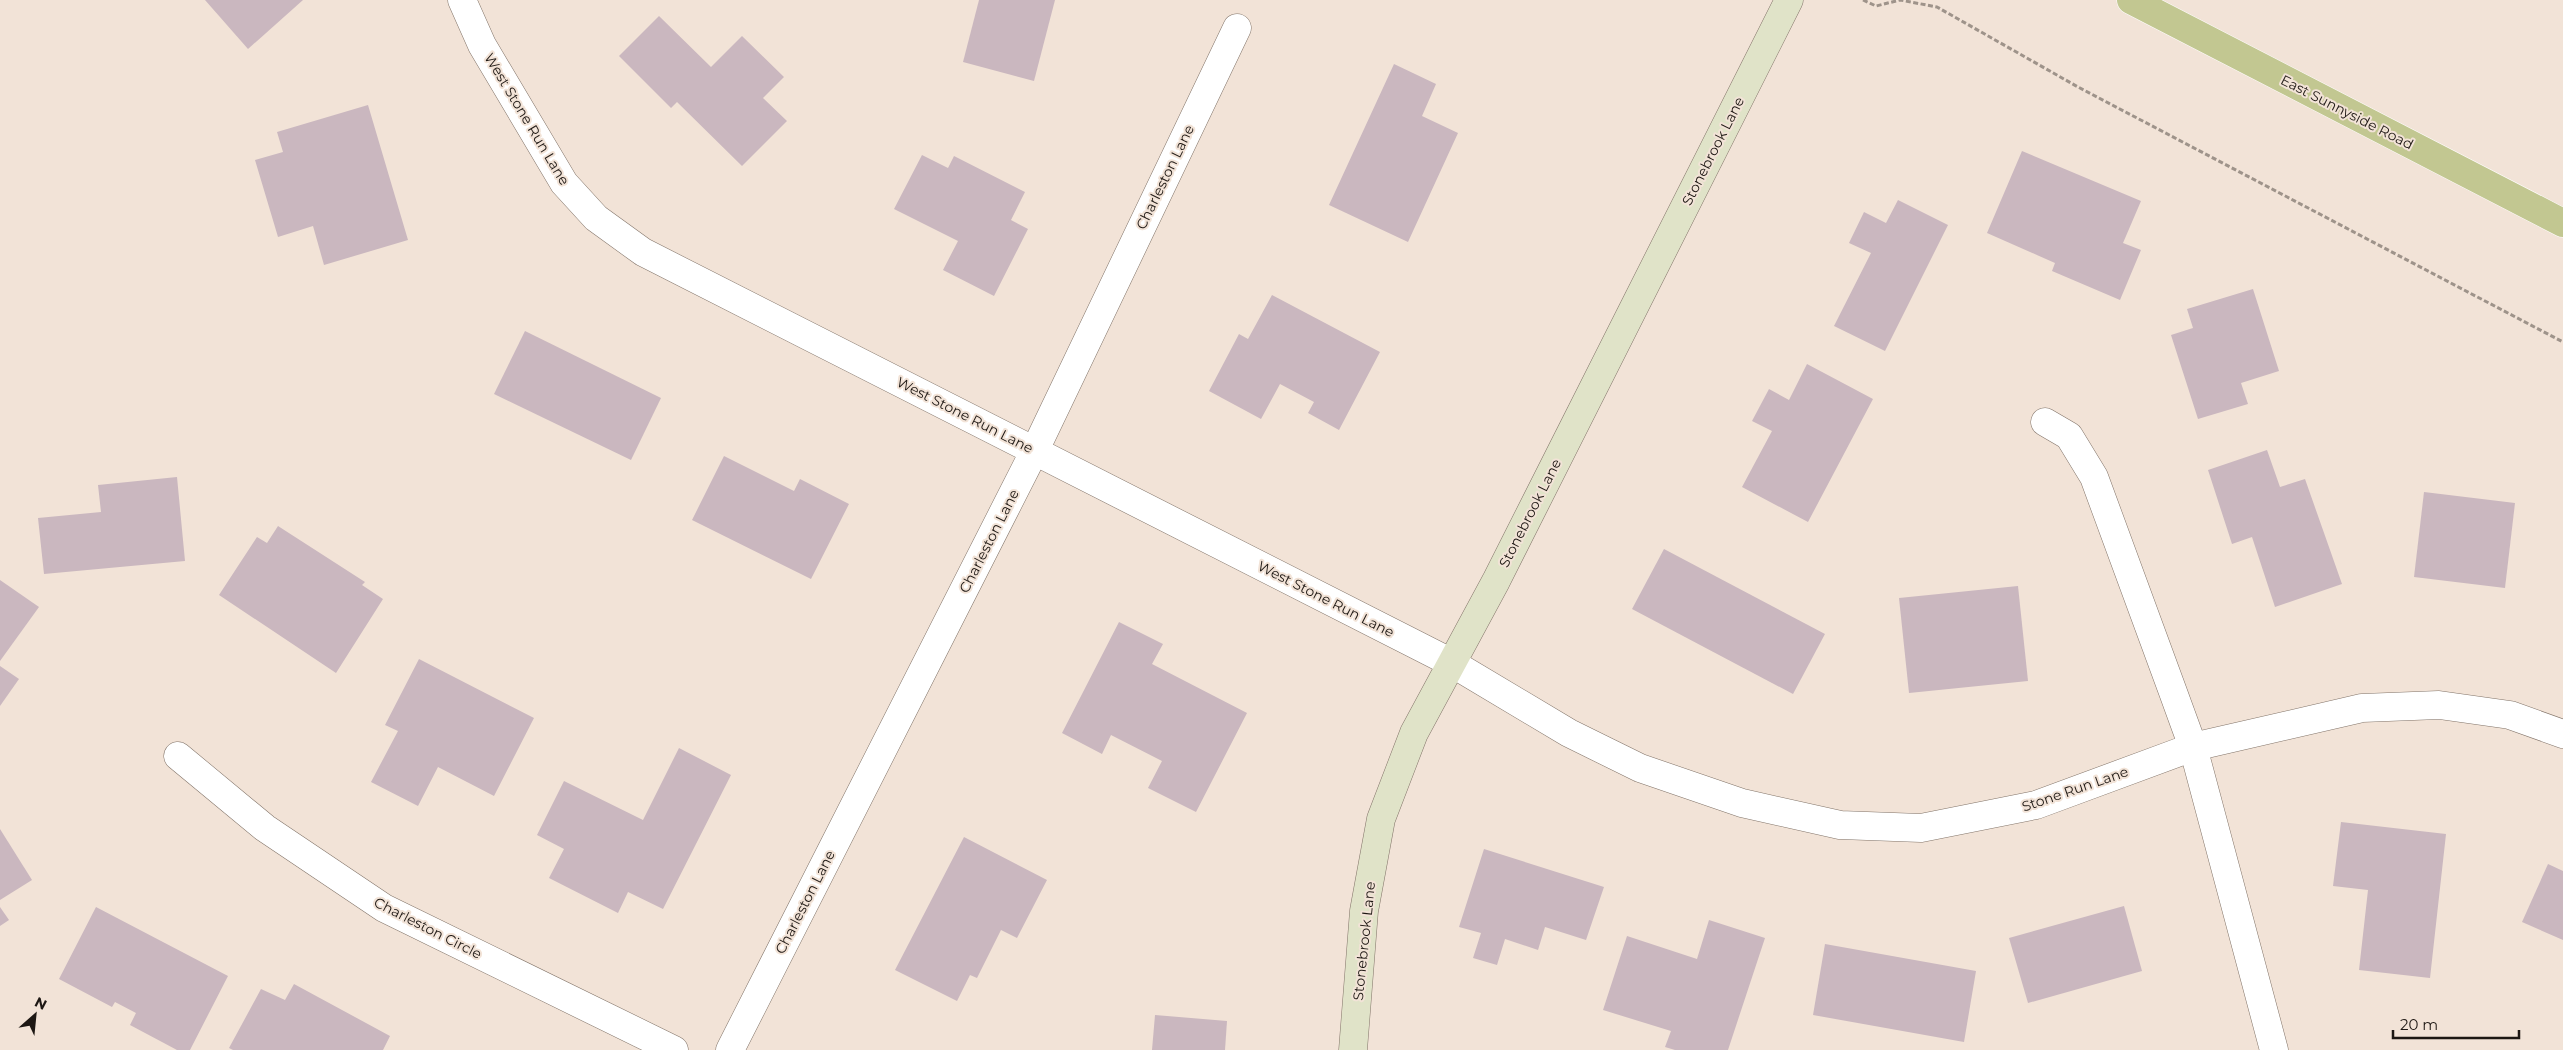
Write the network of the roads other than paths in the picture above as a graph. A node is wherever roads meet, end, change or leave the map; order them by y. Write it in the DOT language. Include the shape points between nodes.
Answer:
graph roads {
  1 [pos="462,0"];
  2 [pos="1789,0"];
  3 [pos="2131,0"];
  4 [pos="1237,28"];
  5 [pos="2563,223"];
  6 [pos="2045,422"];
  7 [pos="1035,450"];
  8 [pos="1450,662"];
  9 [pos="1564,729"];
  10 [pos="2563,734"];
  11 [pos="2193,747"];
  12 [pos="178,756"];
  13 [pos="674,1050"];
  14 [pos="730,1050"];
  15 [pos="1353,1050"];
  16 [pos="2274,1050"];
  1 -- 7 [label="street, West Stone Run Lane" via="482,45 564,183 596,218 644,252"];
  2 -- 8 [label="street, Stonebrook Lane" via="1496,581"];
  3 -- 5 [label="main road, East Sunnyside Road"];
  4 -- 7 [label="street, Charleston Lane"];
  6 -- 11 [label="street" via="2070,436 2094,477"];
  7 -- 8 [label="street, West Stone Run Lane"];
  7 -- 14 [label="street, Charleston Lane"];
  8 -- 9 [label="street, West Stone Run Lane"];
  8 -- 15 [label="street, Stonebrook Lane" via="1414,733 1381,819 1364,911"];
  9 -- 11 [label="street, Stone Run Lane" via="1649,772 1742,803 1840,825 1921,828 2036,805"];
  10 -- 11 [label="street, Stone Run Lane" via="2510,715 2439,705 2362,708"];
  11 -- 16 [label="street"];
  12 -- 13 [label="street, Charleston Circle" via="265,828 384,908"];
}
